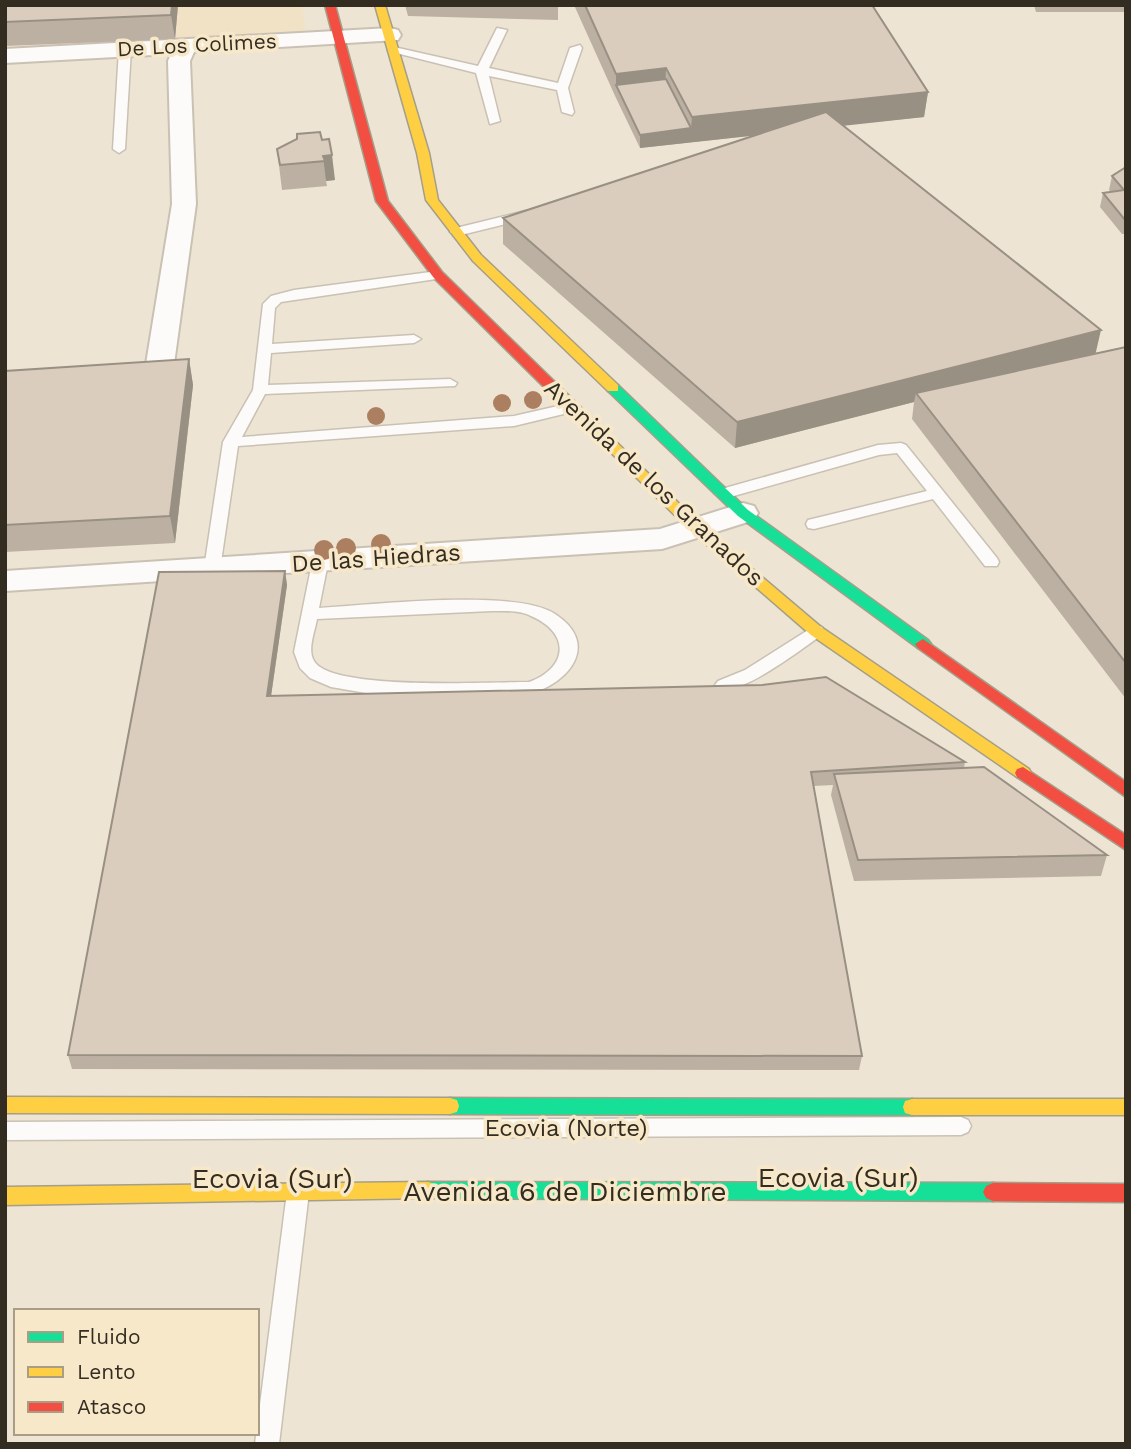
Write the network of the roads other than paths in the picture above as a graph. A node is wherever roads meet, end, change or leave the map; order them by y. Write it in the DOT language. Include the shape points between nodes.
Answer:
graph roads {
  1 [pos="330,5"];
  2 [pos="380,5"];
  3 [pos="501,30"];
  4 [pos="339,38"];
  5 [pos="392,43"];
  6 [pos="185,46"];
  7 [pos="576,48"];
  8 [pos="125,49"];
  9 [pos="5,56"];
  10 [pos="482,71"];
  11 [pos="562,88"];
  12 [pos="568,112"];
  13 [pos="494,121"];
  14 [pos="119,149"];
  15 [pos="534,217"];
  16 [pos="457,232"];
  17 [pos="438,275"];
  18 [pos="414,339"];
  19 [pos="265,349"];
  20 [pos="160,364"];
  21 [pos="450,383"];
  22 [pos="260,390"];
  23 [pos="571,408"];
  24 [pos="231,442"];
  25 [pos="939,493"];
  26 [pos="733,504"];
  27 [pos="814,524"];
  28 [pos="697,529"];
  29 [pos="320,562"];
  30 [pos="991,562"];
  31 [pos="212,569"];
  32 [pos="5,581"];
  33 [pos="309,614"];
  34 [pos="816,631"];
  35 [pos="724,685"];
  36 [pos="1126,791"];
  37 [pos="1126,844"];
  38 [pos="5,1105"];
  39 [pos="1126,1107"];
  40 [pos="1126,1125"];
  41 [pos="5,1131"];
  42 [pos="1126,1176"];
  43 [pos="5,1179"];
  44 [pos="298,1192"];
  45 [pos="1126,1194"];
  46 [pos="5,1196"];
  47 [pos="267,1444"];
  1 -- 4 [label="main road, Avenida de los Granados"];
  2 -- 5 [label="main road, Avenida de los Granados"];
  3 -- 10 [label="lane"];
  4 -- 5 [label="street, De Los Colimes"];
  4 -- 6 [label="street, De Los Colimes"];
  4 -- 17 [label="main road, Avenida de los Granados" via="382,201"];
  5 -- 10 [label="lane"];
  5 -- 16 [label="main road, Avenida de los Granados" via="432,200"];
  6 -- 8 [label="street, De Los Colimes"];
  6 -- 20 [label="street" via="180,61 184,204"];
  7 -- 11 [label="lane"];
  8 -- 9 [label="street, De Los Colimes"];
  8 -- 14 [label="lane"];
  10 -- 11 [label="lane"];
  10 -- 13 [label="lane"];
  11 -- 12 [label="lane"];
  15 -- 16 [label="lane"];
  16 -- 26 [label="main road, Avenida de los Granados" via="477,258"];
  17 -- 19 [label="lane" via="276,299 268,307"];
  17 -- 23 [label="main road, Avenida de los Granados"];
  18 -- 19 [label="lane"];
  19 -- 22 [label="lane"];
  21 -- 22 [label="lane"];
  22 -- 24 [label="lane"];
  23 -- 24 [label="lane" via="514,421"];
  23 -- 28 [label="main road, Avenida de los Granados"];
  24 -- 31 [label="lane"];
  25 -- 26 [label="lane" via="907,451 894,446"];
  25 -- 27 [label="lane"];
  25 -- 30 [label="lane"];
  26 -- 28 [label="street, De las Hiedras"];
  26 -- 36 [label="main road, Avenida de los Granados"];
  28 -- 29 [label="street, De las Hiedras" via="662,539"];
  28 -- 34 [label="main road, Avenida de los Granados"];
  29 -- 31 [label="street, De las Hiedras"];
  29 -- 33 [label="lane"];
  31 -- 32 [label="street, De las Hiedras"];
  33 -- 33 [label="lane" via="302,652 306,664 346,685 530,688 550,683 564,671 569,651 564,635 552,623 537,612 519,608"];
  34 -- 35 [label="lane" via="751,674"];
  34 -- 37 [label="main road, Avenida de los Granados"];
  38 -- 39 [label="main road"];
  40 -- 41 [label="lane, Ecovia (Norte)"];
  42 -- 43 [label="lane, Ecovia (Sur)"];
  44 -- 45 [label="main road, Avenida 6 de Diciembre"];
  44 -- 46 [label="main road, Avenida 6 de Diciembre"];
  44 -- 47 [label="lane"];
}
